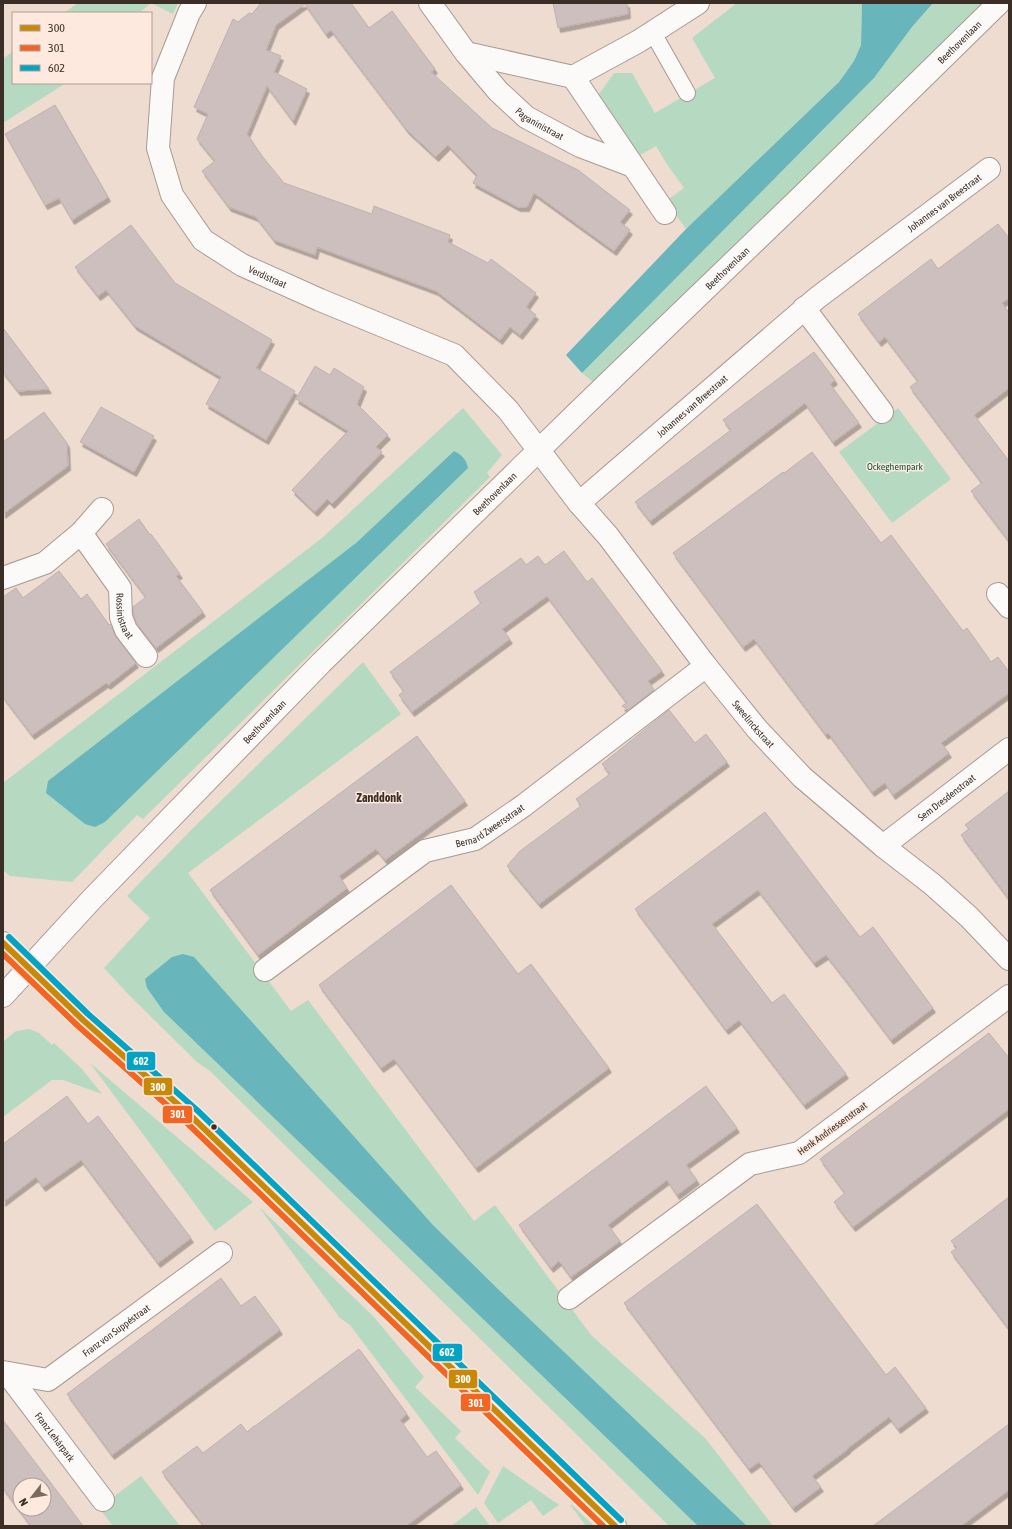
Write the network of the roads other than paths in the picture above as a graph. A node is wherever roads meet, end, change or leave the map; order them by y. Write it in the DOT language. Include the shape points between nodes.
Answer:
graph roads {
  1 [pos="195,3"];
  2 [pos="430,3"];
  3 [pos="698,3"];
  4 [pos="999,3"];
  5 [pos="653,33"];
  6 [pos="466,53"];
  7 [pos="572,77"];
  8 [pos="687,94"];
  9 [pos="633,166"];
  10 [pos="989,169"];
  11 [pos="665,213"];
  12 [pos="804,308"];
  13 [pos="882,412"];
  14 [pos="538,451"];
  15 [pos="580,503"];
  16 [pos="102,509"];
  17 [pos="81,533"];
  18 [pos="3,578"];
  19 [pos="146,656"];
  20 [pos="706,666"];
  21 [pos="1009,749"];
  22 [pos="883,846"];
  23 [pos="3,943"];
  24 [pos="1009,960"];
  25 [pos="29,967"];
  26 [pos="264,970"];
  27 [pos="3,996"];
  28 [pos="1009,996"];
  29 [pos="220,1253"];
  30 [pos="569,1298"];
  31 [pos="5,1373"];
  32 [pos="103,1500"];
  33 [pos="615,1526"];
  1 -- 14 [label="street, Verdistraat" via="163,78 158,148 172,195 203,240 242,265 454,355 508,410"];
  2 -- 6 [label="street, Paganinistraat"];
  3 -- 5 [label="street"];
  4 -- 14 [label="street, Beethovenlaan"];
  5 -- 7 [label="street"];
  5 -- 8 [label="lane"];
  6 -- 7 [label="street"];
  6 -- 9 [label="street, Paganinistraat" via="498,91 526,117 580,146"];
  7 -- 9 [label="street"];
  9 -- 11 [label="street"];
  10 -- 12 [label="street, Johannes van Breestraat"];
  12 -- 13 [label="street"];
  12 -- 15 [label="street, Johannes van Breestraat"];
  14 -- 15 [label="street, Sweelinckstraat"];
  14 -- 25 [label="street, Beethovenlaan" via="321,663"];
  15 -- 20 [label="street, Sweelinckstraat"];
  16 -- 17 [label="street"];
  17 -- 18 [label="street" via="45,563"];
  17 -- 19 [label="street, Rossinistraat" via="120,588 121,617 126,630"];
  20 -- 22 [label="street, Sweelinckstraat" via="802,777"];
  20 -- 26 [label="street, Bernard Zweersstraat" via="523,806 475,839 425,851"];
  21 -- 22 [label="street, Sem Dresdenstraat"];
  22 -- 24 [label="street, Sweelinckstraat" via="970,917"];
  23 -- 25 [label="street"];
  25 -- 27 [label="street, Beethovenlaan"];
  25 -- 33 [label="street" via="83,1020 198,1123"];
  28 -- 30 [label="street, Henk Andriessenstraat" via="799,1154 750,1164"];
  29 -- 31 [label="street, Franz von Suppéstraat" via="48,1380"];
  31 -- 32 [label="street, Franz Lehárpark"];
}
